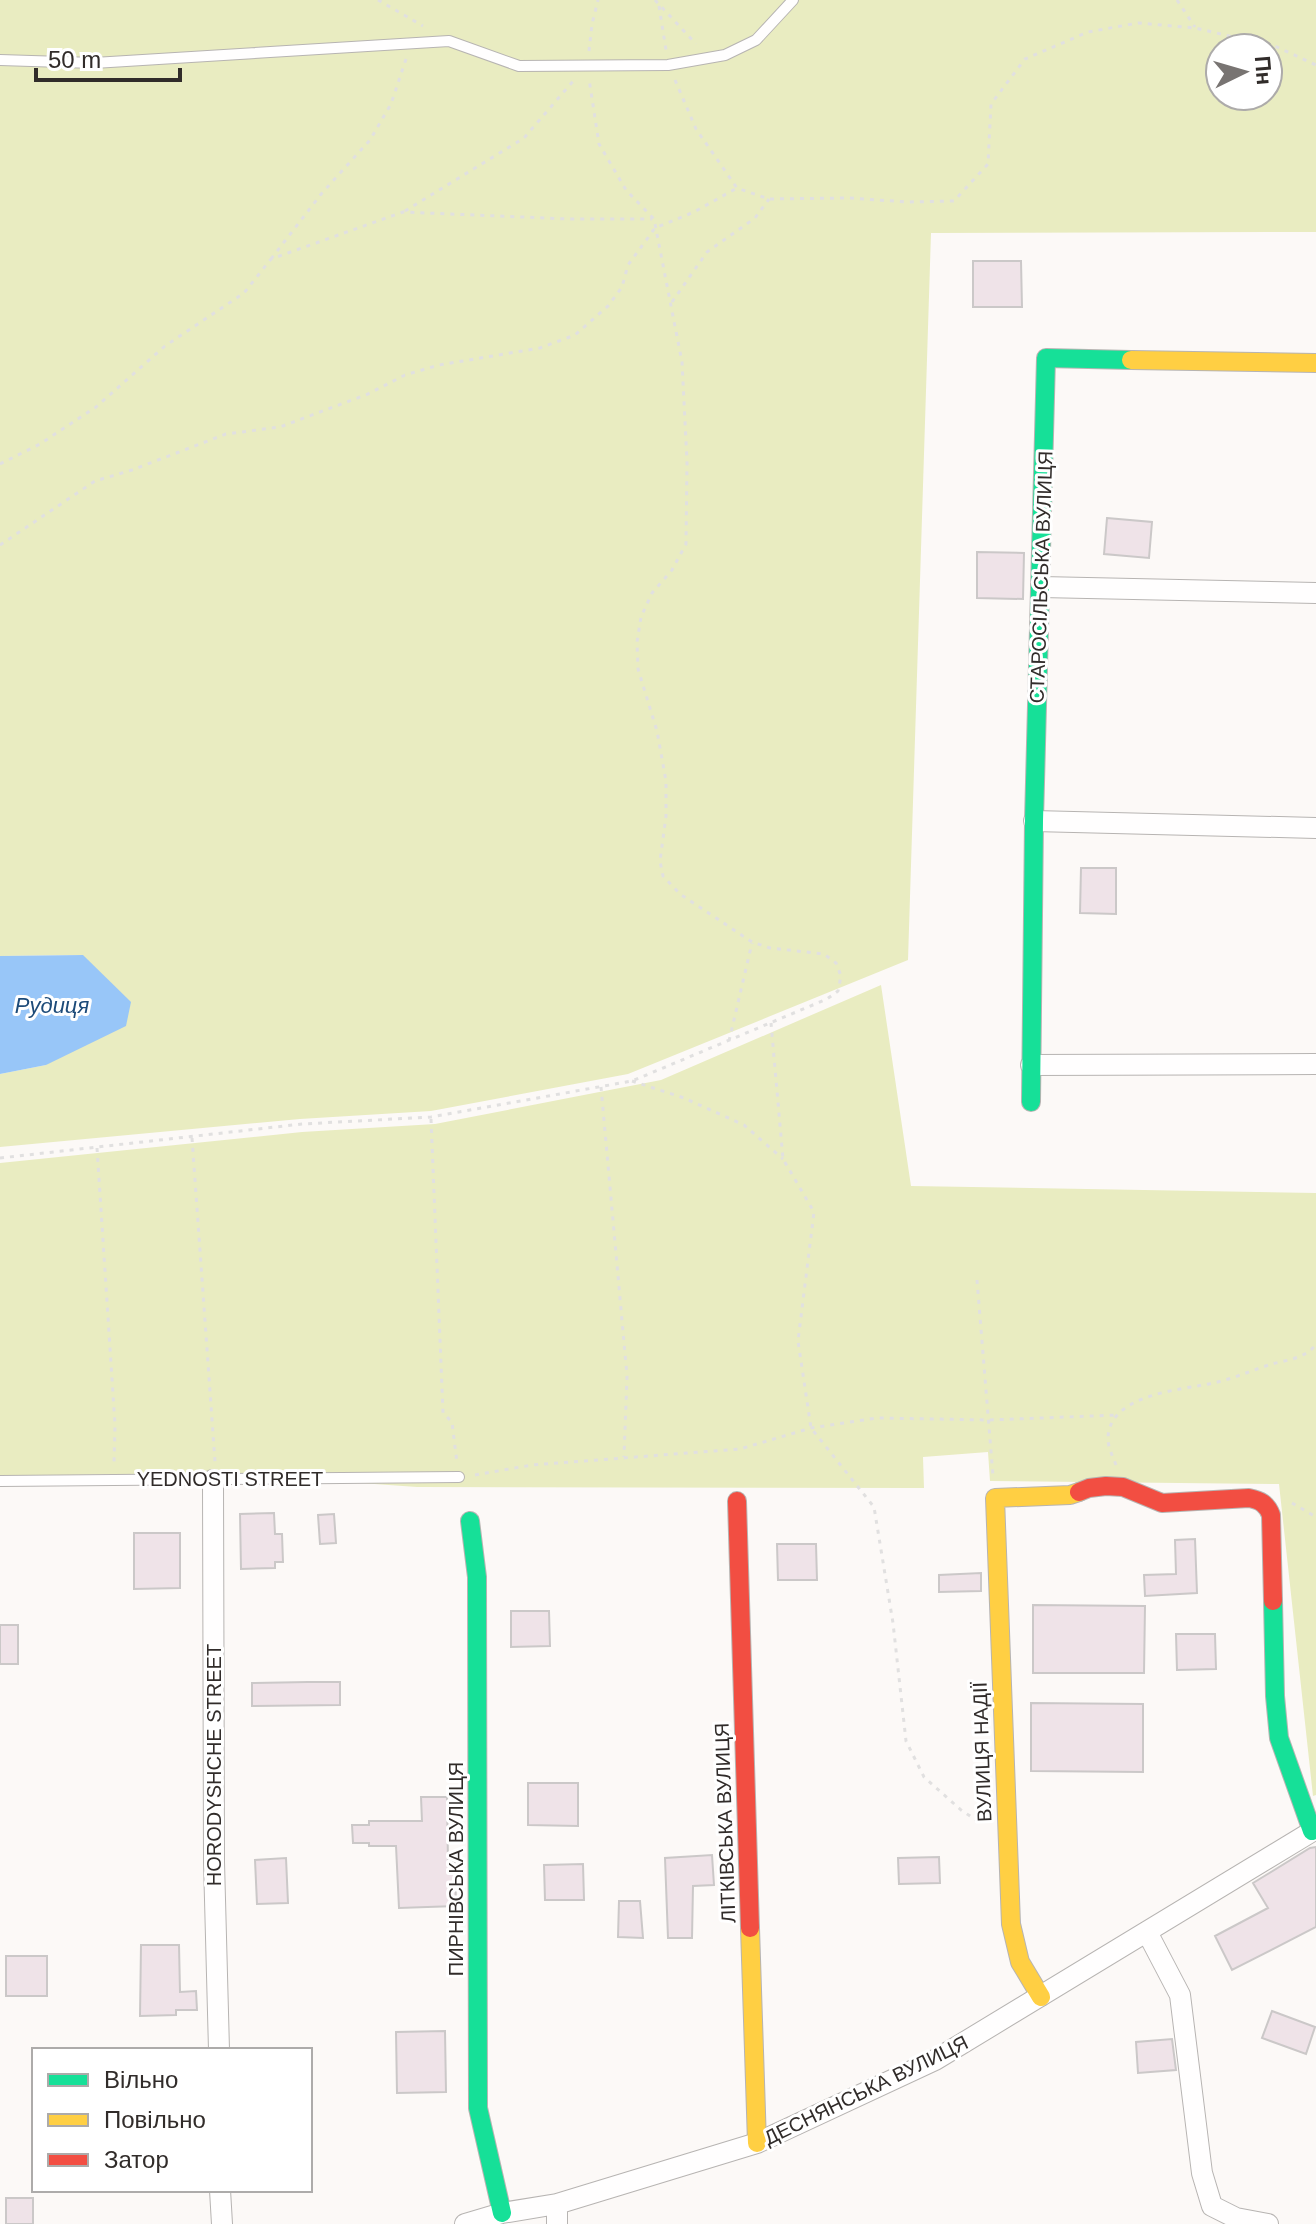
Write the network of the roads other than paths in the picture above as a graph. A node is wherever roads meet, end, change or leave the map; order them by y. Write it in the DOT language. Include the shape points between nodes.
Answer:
graph roads {
  1 [pos="793,0"];
  2 [pos="0,60"];
  3 [pos="1316,363"];
  4 [pos="1041,587"];
  5 [pos="1316,593"];
  6 [pos="1034,821"];
  7 [pos="1316,828"];
  8 [pos="1316,1064"];
  9 [pos="1031,1065"];
  10 [pos="1031,1102"];
  11 [pos="459,1477"];
  12 [pos="215,1480"];
  13 [pos="0,1481"];
  14 [pos="737,1501"];
  15 [pos="470,1521"];
  16 [pos="1314,1830"];
  17 [pos="1147,1932"];
  18 [pos="1041,1997"];
  19 [pos="219,2048"];
  20 [pos="757,2143"];
  21 [pos="220,2192"];
  22 [pos="502,2213"];
  23 [pos="557,2214"];
  24 [pos="222,2224"];
  25 [pos="465,2224"];
  26 [pos="1268,2224"];
  1 -- 2 [label="lane" via="756,40 725,55 668,65 519,66 449,41 94,63"];
  3 -- 4 [label="street, СТАРОСІЛЬСЬКА ВУЛИЦЯ" via="1046,358"];
  4 -- 5 [label="street"];
  4 -- 6 [label="street, СТАРОСІЛЬСЬКА ВУЛИЦЯ"];
  6 -- 7 [label="street"];
  6 -- 9 [label="street, СТАРОСІЛЬСЬКА ВУЛИЦЯ"];
  8 -- 9 [label="street"];
  9 -- 10 [label="street, СТАРОСІЛЬСЬКА ВУЛИЦЯ"];
  11 -- 12 [label="lane, YEDNOSTI STREET"];
  12 -- 13 [label="lane, YEDNOSTI STREET"];
  12 -- 19 [label="street, HORODYSHCHE STREET"];
  14 -- 20 [label="street, ЛІТКІВСЬКА ВУЛИЦЯ"];
  15 -- 22 [label="street, ПИРНІВСЬКА ВУЛИЦЯ" via="477,1577 478,2108"];
  16 -- 17 [label="street, ДЕСНЯНСЬКА ВУЛИЦЯ"];
  16 -- 18 [label="street, ВУЛИЦЯ НАДІЇ" via="1279,1738 1271,1515 1275,1501 1162,1503 1123,1487 995,1498 1011,1924 1020,1962"];
  17 -- 18 [label="street, ДЕСНЯНСЬКА ВУЛИЦЯ"];
  17 -- 26 [label="street" via="1180,1995 1202,2173 1212,2206 1236,2218"];
  18 -- 20 [label="street, ДЕСНЯНСЬКА ВУЛИЦЯ" via="935,2060"];
  20 -- 23 [label="street, ДЕСНЯНСЬКА ВУЛИЦЯ"];
  21 -- 24 [label="street"];
  22 -- 23 [label="street, ДЕСНЯНСЬКА ВУЛИЦЯ"];
  22 -- 25 [label="street, ДЕСНЯНСЬКА ВУЛИЦЯ"];
}
